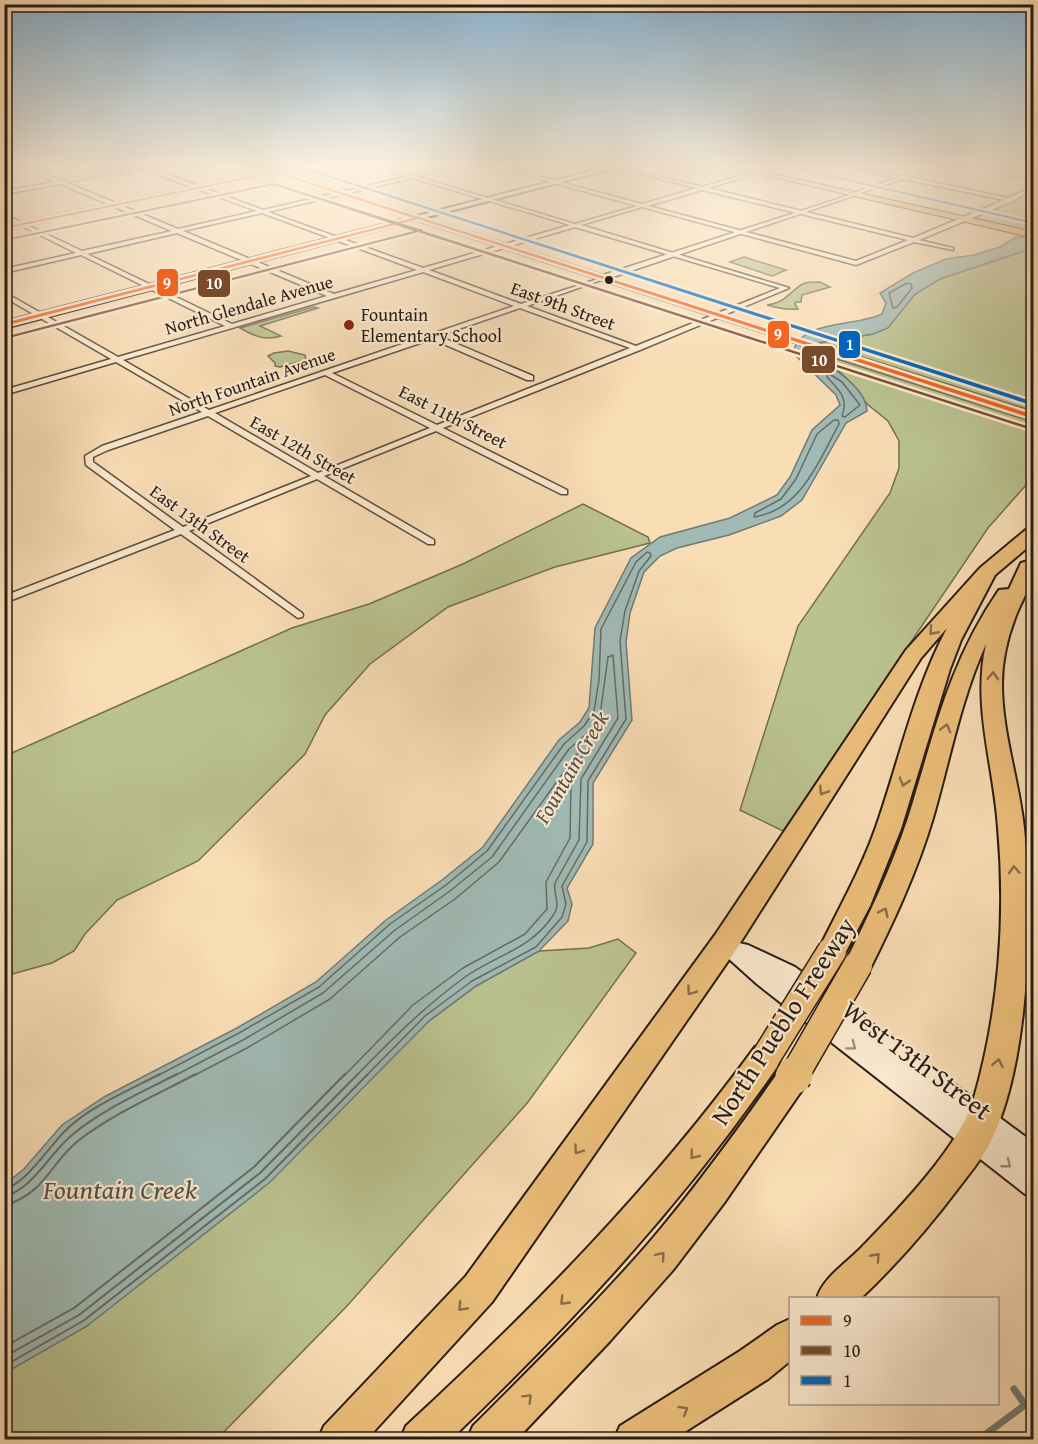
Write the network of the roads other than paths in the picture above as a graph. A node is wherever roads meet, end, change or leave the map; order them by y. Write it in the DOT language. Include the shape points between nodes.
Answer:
graph roads {
  1 [pos="41,233"];
  2 [pos="167,233"];
  3 [pos="183,233"];
  4 [pos="323,233"];
  5 [pos="359,233"];
  6 [pos="465,233"];
  7 [pos="548,233"];
  8 [pos="606,233"];
  9 [pos="736,233"];
  10 [pos="745,233"];
  11 [pos="886,233"];
  12 [pos="928,233"];
  13 [pos="338,239"];
  14 [pos="912,240"];
  15 [pos="504,246"];
  16 [pos="951,249"];
  17 [pos="81,254"];
  18 [pos="676,254"];
  19 [pos="251,261"];
  20 [pos="423,270"];
  21 [pos="4,271"];
  22 [pos="602,278"];
  23 [pos="152,287"];
  24 [pos="4,294"];
  25 [pos="332,296"];
  26 [pos="520,306"];
  27 [pos="41,316"];
  28 [pos="719,317"];
  29 [pos="4,325"];
  30 [pos="230,326"];
  31 [pos="434,337"];
  32 [pos="638,349"];
  33 [pos="117,360"];
  34 [pos="326,373"];
  35 [pos="530,378"];
  36 [pos="4,393"];
  37 [pos="210,412"];
  38 [pos="1034,417"];
  39 [pos="439,428"];
  40 [pos="89,456"];
  41 [pos="318,476"];
  42 [pos="564,492"];
  43 [pos="181,531"];
  44 [pos="1034,532"];
  45 [pos="431,542"];
  46 [pos="1031,564"];
  47 [pos="987,572"];
  48 [pos="4,600"];
  49 [pos="298,615"];
  50 [pos="725,943"];
  51 [pos="779,1067"];
  52 [pos="979,1129"];
  53 [pos="1034,1158"];
  54 [pos="1034,1185"];
  55 [pos="837,1297"];
  56 [pos="789,1339"];
  57 [pos="338,1440"];
  58 [pos="420,1440"];
  59 [pos="487,1440"];
  60 [pos="634,1440"];
  1 -- 17 [label="street"];
  2 -- 17 [label="street"];
  3 -- 19 [label="street"];
  4 -- 13 [label="street, East 9th Street"];
  5 -- 13 [label="main road"];
  6 -- 15 [label="street"];
  7 -- 15 [label="street, North Glendale Avenue"];
  8 -- 18 [label="street"];
  9 -- 18 [label="street, North Fountain Avenue"];
  10 -- 14 [label="street" via="856,263"];
  11 -- 14 [label="street"];
  12 -- 14 [label="street"];
  13 -- 19 [label="main road"];
  13 -- 20 [label="street, East 9th Street"];
  14 -- 16 [label="street"];
  15 -- 20 [label="street, North Glendale Avenue"];
  15 -- 22 [label="street"];
  17 -- 21 [label="street"];
  17 -- 23 [label="street"];
  18 -- 22 [label="street, North Fountain Avenue"];
  18 -- 28 [label="street" via="786,288"];
  19 -- 23 [label="main road"];
  19 -- 25 [label="street"];
  20 -- 25 [label="street, North Glendale Avenue"];
  20 -- 26 [label="street, East 9th Street"];
  22 -- 26 [label="street, North Fountain Avenue"];
  22 -- 28 [label="street"];
  23 -- 27 [label="main road"];
  23 -- 30 [label="street"];
  24 -- 27 [label="street, East 12th Street"];
  25 -- 30 [label="street, North Glendale Avenue"];
  26 -- 31 [label="street, North Fountain Avenue"];
  26 -- 32 [label="street, East 9th Street"];
  27 -- 29 [label="main road"];
  27 -- 33 [label="street, East 12th Street"];
  28 -- 32 [label="street"];
  28 -- 38 [label="street"];
  30 -- 33 [label="street, North Glendale Avenue"];
  31 -- 34 [label="street, North Fountain Avenue"];
  31 -- 35 [label="street"];
  32 -- 39 [label="street"];
  33 -- 36 [label="street, North Glendale Avenue"];
  33 -- 37 [label="street, East 12th Street"];
  34 -- 37 [label="street, North Fountain Avenue"];
  34 -- 39 [label="street, East 11th Street"];
  37 -- 40 [label="street, North Fountain Avenue"];
  37 -- 41 [label="street, East 12th Street"];
  39 -- 41 [label="street"];
  39 -- 42 [label="street, East 11th Street"];
  40 -- 43 [label="street, East 13th Street" via="89,463"];
  41 -- 43 [label="street"];
  41 -- 45 [label="street, East 12th Street"];
  43 -- 48 [label="street"];
  43 -- 49 [label="street, East 13th Street"];
  44 -- 47 [label="highway, North Pueblo Freeway"];
  51 -- 46 [label="highway, North Pueblo Freeway, one-way, bridge" via="858,964 892,897 964,672 992,614"];
  52 -- 46 [label="highway, one-way" via="991,1100 1006,1024 1015,881 1011,824 993,716 992,675 998,639"];
  47 -- 50 [label="highway, one-way" via="913,654"];
  47 -- 51 [label="highway, North Pueblo Freeway, one-way, bridge" via="939,669 888,829 856,906"];
  50 -- 52 [label="main road, West 13th Street" via="764,978"];
  50 -- 57 [label="highway, one-way" via="479,1289"];
  51 -- 58 [label="highway, North Pueblo Freeway, one-way" via="708,1137 587,1277"];
  59 -- 51 [label="highway, North Pueblo Freeway, one-way" via="660,1257 738,1157"];
  52 -- 53 [label="main road, West 13th Street"];
  52 -- 54 [label="main road, West 13th Street, one-way"];
  55 -- 52 [label="highway, one-way" via="931,1196"];
  60 -- 56 [label="highway, one-way" via="736,1377"];
}
